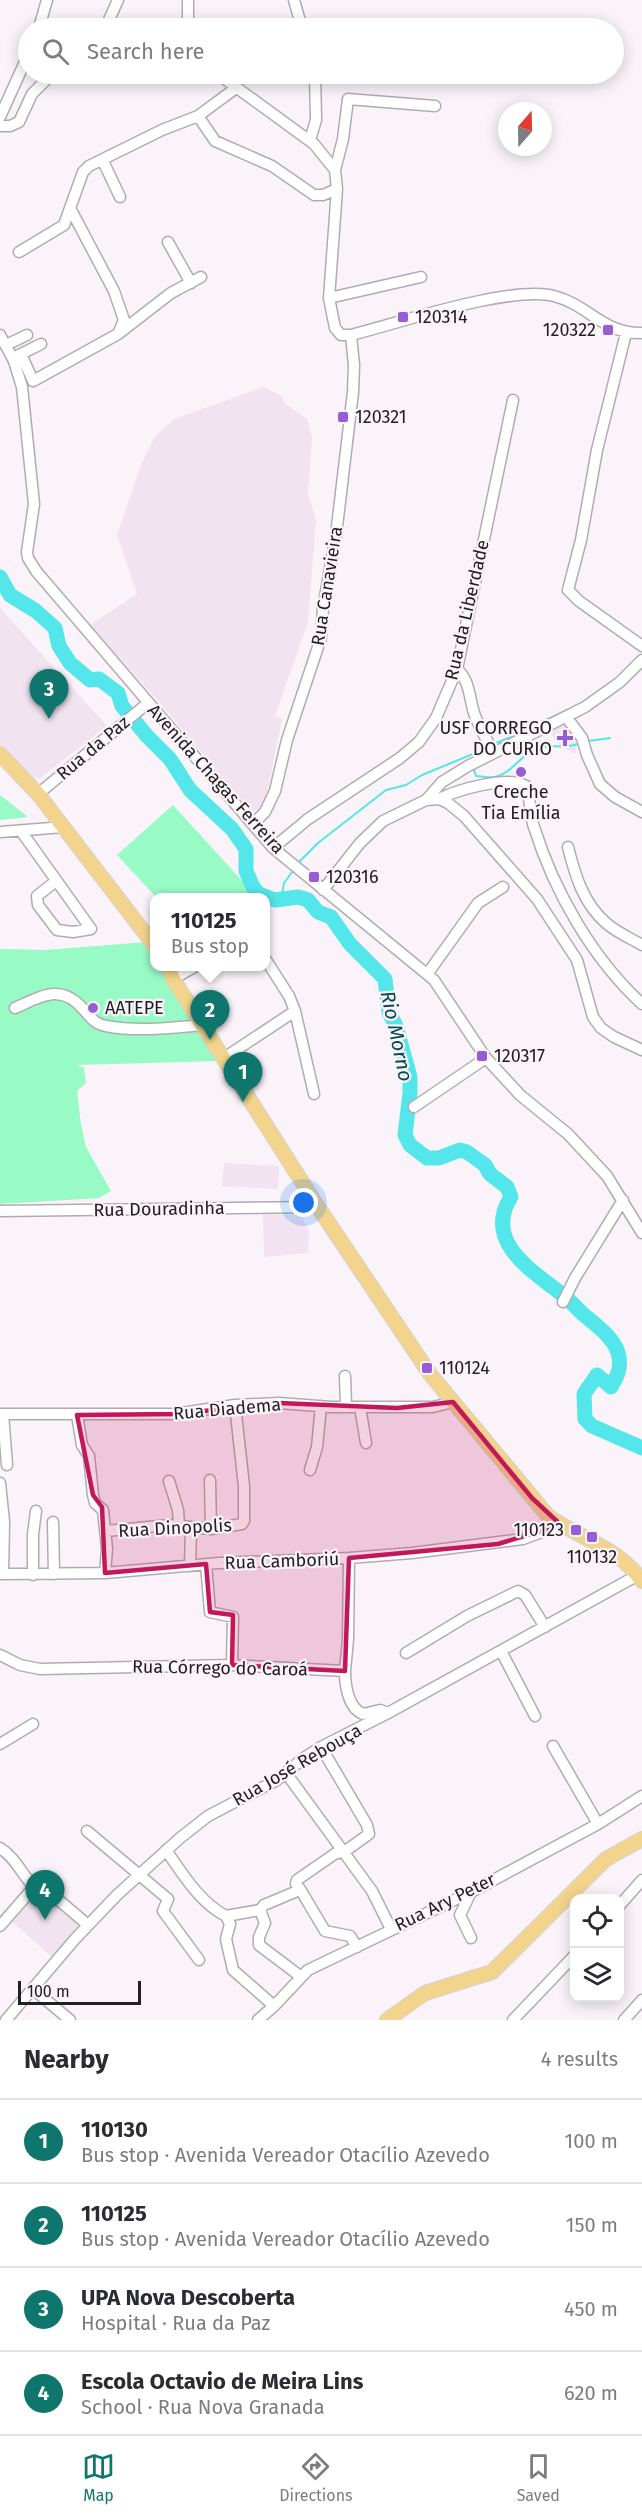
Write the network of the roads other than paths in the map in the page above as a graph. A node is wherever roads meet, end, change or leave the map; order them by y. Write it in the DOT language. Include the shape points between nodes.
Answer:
graph roads {
  1 [pos="47,0"];
  2 [pos="118,0"];
  3 [pos="188,0"];
  4 [pos="294,0"];
  5 [pos="42,18"];
  6 [pos="110,18"];
  7 [pos="188,18"];
  8 [pos="299,18"];
  9 [pos="18,77"];
  10 [pos="42,84"];
  11 [pos="231,84"];
  12 [pos="315,84"];
  13 [pos="236,88"];
  14 [pos="435,106"];
  15 [pos="198,116"];
  16 [pos="0,117"];
  17 [pos="0,126"];
  18 [pos="310,140"];
  19 [pos="103,161"];
  20 [pos="336,170"];
  21 [pos="337,189"];
  22 [pos="120,197"];
  23 [pos="70,208"];
  24 [pos="168,242"];
  25 [pos="19,252"];
  26 [pos="201,277"];
  27 [pos="421,277"];
  28 [pos="190,283"];
  29 [pos="329,298"];
  30 [pos="626,333"];
  31 [pos="642,333"];
  32 [pos="118,334"];
  33 [pos="27,335"];
  34 [pos="351,335"];
  35 [pos="2,341"];
  36 [pos="41,344"];
  37 [pos="17,356"];
  38 [pos="513,400"];
  39 [pos="642,646"];
  40 [pos="642,660"];
  41 [pos="457,669"];
  42 [pos="145,705"];
  43 [pos="567,718"];
  44 [pos="494,753"];
  45 [pos="0,754"];
  46 [pos="38,794"];
  47 [pos="439,799"];
  48 [pos="426,800"];
  49 [pos="642,812"];
  50 [pos="253,824"];
  51 [pos="64,827"];
  52 [pos="21,831"];
  53 [pos="0,832"];
  54 [pos="568,847"];
  55 [pos="273,848"];
  56 [pos="56,881"];
  57 [pos="503,887"];
  58 [pos="323,890"];
  59 [pos="150,940"];
  60 [pos="642,945"];
  61 [pos="270,966"];
  62 [pos="170,973"];
  63 [pos="428,974"];
  64 [pos="642,1004"];
  65 [pos="15,1008"];
  66 [pos="295,1011"];
  67 [pos="203,1025"];
  68 [pos="642,1050"];
  69 [pos="224,1058"];
  70 [pos="485,1059"];
  71 [pos="314,1094"];
  72 [pos="414,1107"];
  73 [pos="623,1200"];
  74 [pos="318,1207"];
  75 [pos="0,1211"];
  76 [pos="642,1233"];
  77 [pos="563,1302"];
  78 [pos="345,1376"];
  79 [pos="453,1402"];
  80 [pos="235,1405"];
  81 [pos="321,1406"];
  82 [pos="346,1407"];
  83 [pos="360,1407"];
  84 [pos="2,1414"];
  85 [pos="77,1415"];
  86 [pos="366,1443"];
  87 [pos="7,1465"];
  88 [pos="310,1470"];
  89 [pos="210,1480"];
  90 [pos="169,1481"];
  91 [pos="0,1483"];
  92 [pos="36,1511"];
  93 [pos="53,1522"];
  94 [pos="179,1525"];
  95 [pos="561,1525"];
  96 [pos="191,1529"];
  97 [pos="211,1529"];
  98 [pos="106,1531"];
  99 [pos="349,1558"];
  100 [pos="206,1564"];
  101 [pos="190,1566"];
  102 [pos="105,1573"];
  103 [pos="1,1574"];
  104 [pos="54,1574"];
  105 [pos="33,1575"];
  106 [pos="640,1578"];
  107 [pos="544,1627"];
  108 [pos="501,1651"];
  109 [pos="406,1653"];
  110 [pos="0,1655"];
  111 [pos="232,1665"];
  112 [pos="345,1671"];
  113 [pos="388,1713"];
  114 [pos="535,1716"];
  115 [pos="33,1724"];
  116 [pos="0,1744"];
  117 [pos="553,1746"];
  118 [pos="321,1747"];
  119 [pos="286,1773"];
  120 [pos="642,1796"];
  121 [pos="598,1824"];
  122 [pos="87,1831"];
  123 [pos="642,1839"];
  124 [pos="0,1848"];
  125 [pos="166,1850"];
  126 [pos="344,1852"];
  127 [pos="139,1874"];
  128 [pos="642,1880"];
  129 [pos="34,1887"];
  130 [pos="300,1889"];
  131 [pos="471,1892"];
  132 [pos="624,1900"];
  133 [pos="260,1910"];
  134 [pos="226,1916"];
  135 [pos="0,1925"];
  136 [pos="88,1925"];
  137 [pos="391,1929"];
  138 [pos="471,1938"];
  139 [pos="357,1947"];
  140 [pos="199,1960"];
  141 [pos="570,1960"];
  142 [pos="300,1976"];
  143 [pos="33,1989"];
  144 [pos="642,2000"];
  145 [pos="274,2006"];
  146 [pos="6,2020"];
  147 [pos="70,2020"];
  148 [pos="258,2020"];
  149 [pos="387,2020"];
  150 [pos="513,2020"];
  151 [pos="624,2020"];
  1 -- 5 [label="street"];
  2 -- 6 [label="street"];
  3 -- 7 [label="street"];
  4 -- 8 [label="street"];
  9 -- 16 [label="street"];
  10 -- 17 [label="street" via="32,94 19,122"];
  11 -- 13 [label="street"];
  12 -- 18 [label="street" via="316,120"];
  13 -- 15 [label="street"];
  13 -- 18 [label="street"];
  14 -- 20 [label="street" via="348,99"];
  15 -- 19 [label="street"];
  15 -- 21 [label="street" via="215,141 272,166 314,195"];
  18 -- 20 [label="street"];
  19 -- 22 [label="street"];
  19 -- 23 [label="street" via="83,172"];
  20 -- 21 [label="street"];
  21 -- 29 [label="street"];
  23 -- 25 [label="street" via="64,225"];
  23 -- 32 [label="street" via="114,291 124,320"];
  24 -- 28 [label="street"];
  26 -- 28 [label="street"];
  27 -- 29 [label="street"];
  28 -- 32 [label="street"];
  29 -- 34 [label="street" via="338,333"];
  30 -- 31 [label="street"];
  30 -- 34 [label="street" via="566,300 538,294 480,302"];
  30 -- 39 [label="street" via="568,590"];
  32 -- 37 [label="street" via="33,381"];
  33 -- 35 [label="street"];
  34 -- 50 [label="street, Rua Canavieira" via="353,392 321,638 287,740 275,791 266,812"];
  35 -- 37 [label="street, Avenida Chagas Ferreira"];
  36 -- 37 [label="street"];
  37 -- 42 [label="street, Avenida Chagas Ferreira" via="34,504 28,558"];
  38 -- 41 [label="street, Rua da Liberdade"];
  40 -- 43 [label="street" via="620,682"];
  41 -- 44 [label="street" via="463,674 474,712"];
  41 -- 55 [label="street, Rua da Liberdade" via="436,717 419,742"];
  42 -- 46 [label="street, Rua da Paz"];
  42 -- 50 [label="street, Avenida Chagas Ferreira"];
  43 -- 44 [label="street"];
  43 -- 49 [label="street" via="582,738 600,784"];
  44 -- 48 [label="street" via="442,782"];
  45 -- 46 [label="main road"];
  46 -- 51 [label="main road"];
  47 -- 48 [label="street"];
  47 -- 64 [label="street" via="469,788 509,783 526,786 533,825 558,888 612,972"];
  47 -- 68 [label="street" via="464,816 537,899 577,960 593,1017 601,1028"];
  48 -- 58 [label="street" via="371,830"];
  50 -- 55 [label="street, Avenida Chagas Ferreira"];
  51 -- 52 [label="street"];
  51 -- 59 [label="main road"];
  52 -- 53 [label="street"];
  52 -- 56 [label="street"];
  54 -- 60 [label="street" via="575,875 594,909 607,923"];
  55 -- 58 [label="street, Avenida Chagas Ferreira"];
  56 -- 56 [label="street" via="84,919 92,928 57,930 38,905 37,896"];
  57 -- 63 [label="street" via="478,903"];
  58 -- 63 [label="street, Avenida Chagas Ferreira"];
  61 -- 66 [label="street"];
  62 -- 67 [label="main road"];
  63 -- 70 [label="street, Avenida Chagas Ferreira"];
  65 -- 67 [label="street" via="43,996 63,994 91,1019 106,1026"];
  66 -- 69 [label="street"];
  66 -- 71 [label="street"];
  67 -- 69 [label="main road"];
  69 -- 74 [label="main road"];
  70 -- 72 [label="street"];
  70 -- 73 [label="street, Avenida Chagas Ferreira" via="520,1095 568,1134 607,1176"];
  73 -- 76 [label="street, Avenida Chagas Ferreira"];
  73 -- 77 [label="street"];
  74 -- 75 [label="street, Rua Douradinha"];
  74 -- 79 [label="main road"];
  78 -- 82 [label="street"];
  79 -- 83 [label="street, Rua Diadema" via="433,1407"];
  79 -- 95 [label="main road" via="532,1498"];
  80 -- 81 [label="street, Rua Diadema"];
  80 -- 85 [label="street, Rua Diadema" via="175,1414"];
  80 -- 97 [label="street, Rua Dinopolis" via="244,1486 243,1523"];
  81 -- 82 [label="street, Rua Diadema"];
  81 -- 88 [label="street" via="317,1447"];
  82 -- 83 [label="street, Rua Diadema"];
  83 -- 86 [label="street"];
  84 -- 85 [label="street, Rua Diadema"];
  84 -- 87 [label="street"];
  85 -- 98 [label="street" via="82,1445 89,1456 95,1503 103,1510"];
  89 -- 97 [label="street"];
  90 -- 94 [label="street"];
  91 -- 103 [label="street" via="4,1522"];
  92 -- 105 [label="street"];
  93 -- 104 [label="street"];
  94 -- 96 [label="street, Rua Dinopolis"];
  94 -- 98 [label="street, Rua Dinopolis"];
  95 -- 99 [label="street, Rua Camboriú" via="498,1544"];
  95 -- 106 [label="main road" via="614,1553"];
  96 -- 97 [label="street, Rua Dinopolis"];
  96 -- 101 [label="street"];
  98 -- 102 [label="street"];
  99 -- 100 [label="street, Rua Camboriú"];
  99 -- 112 [label="street"];
  100 -- 101 [label="street, Rua Camboriú"];
  100 -- 111 [label="street" via="210,1612 232,1617"];
  101 -- 102 [label="street, Rua Camboriú"];
  102 -- 104 [label="street, Rua Camboriú"];
  103 -- 105 [label="street, Rua Camboriú"];
  104 -- 105 [label="street, Rua Camboriú"];
  106 -- 107 [label="street, Rua José Rebouça"];
  107 -- 108 [label="street, Rua José Rebouça"];
  107 -- 109 [label="street" via="525,1595 518,1591"];
  108 -- 113 [label="street, Rua José Rebouça"];
  108 -- 114 [label="street"];
  110 -- 111 [label="street, Rua Córrego do Caroá" via="20,1665 62,1670"];
  111 -- 112 [label="street, Rua Córrego do Caroá"];
  112 -- 113 [label="street" via="349,1697 356,1709 363,1714 380,1710"];
  113 -- 118 [label="street, Rua José Rebouça"];
  115 -- 116 [label="street"];
  117 -- 121 [label="street"];
  118 -- 119 [label="street, Rua José Rebouça"];
  118 -- 126 [label="street" via="369,1831"];
  119 -- 125 [label="street, Rua José Rebouça" via="208,1816"];
  119 -- 126 [label="street"];
  120 -- 121 [label="street, Rua Ary Peter"];
  121 -- 131 [label="street, Rua Ary Peter"];
  122 -- 127 [label="street"];
  123 -- 149 [label="main road" via="606,1859 492,1972 425,1993"];
  124 -- 129 [label="street"];
  125 -- 127 [label="street, Rua José Rebouça"];
  125 -- 134 [label="street" via="194,1887"];
  126 -- 130 [label="street" via="336,1853 297,1880"];
  126 -- 137 [label="street" via="372,1892"];
  127 -- 136 [label="street, Rua José Rebouça"];
  127 -- 140 [label="street" via="168,1899 163,1911"];
  128 -- 132 [label="street"];
  129 -- 135 [label="street"];
  129 -- 136 [label="street" via="41,1885"];
  130 -- 133 [label="street"];
  130 -- 139 [label="street" via="325,1931 348,1935"];
  131 -- 137 [label="street, Rua Ary Peter"];
  131 -- 138 [label="street" via="460,1915"];
  133 -- 134 [label="street"];
  133 -- 142 [label="street" via="265,1923 259,1945"];
  134 -- 145 [label="street" via="230,1924 226,1939 236,1974"];
  136 -- 143 [label="street, Rua José Rebouça"];
  137 -- 139 [label="street, Rua Ary Peter"];
  139 -- 142 [label="street, Rua Ary Peter"];
  141 -- 150 [label="street"];
  142 -- 145 [label="street, Rua Ary Peter"];
  143 -- 146 [label="street, Rua José Rebouça"];
  143 -- 147 [label="street"];
  144 -- 151 [label="street"];
  145 -- 148 [label="street, Rua Ary Peter"];
}
